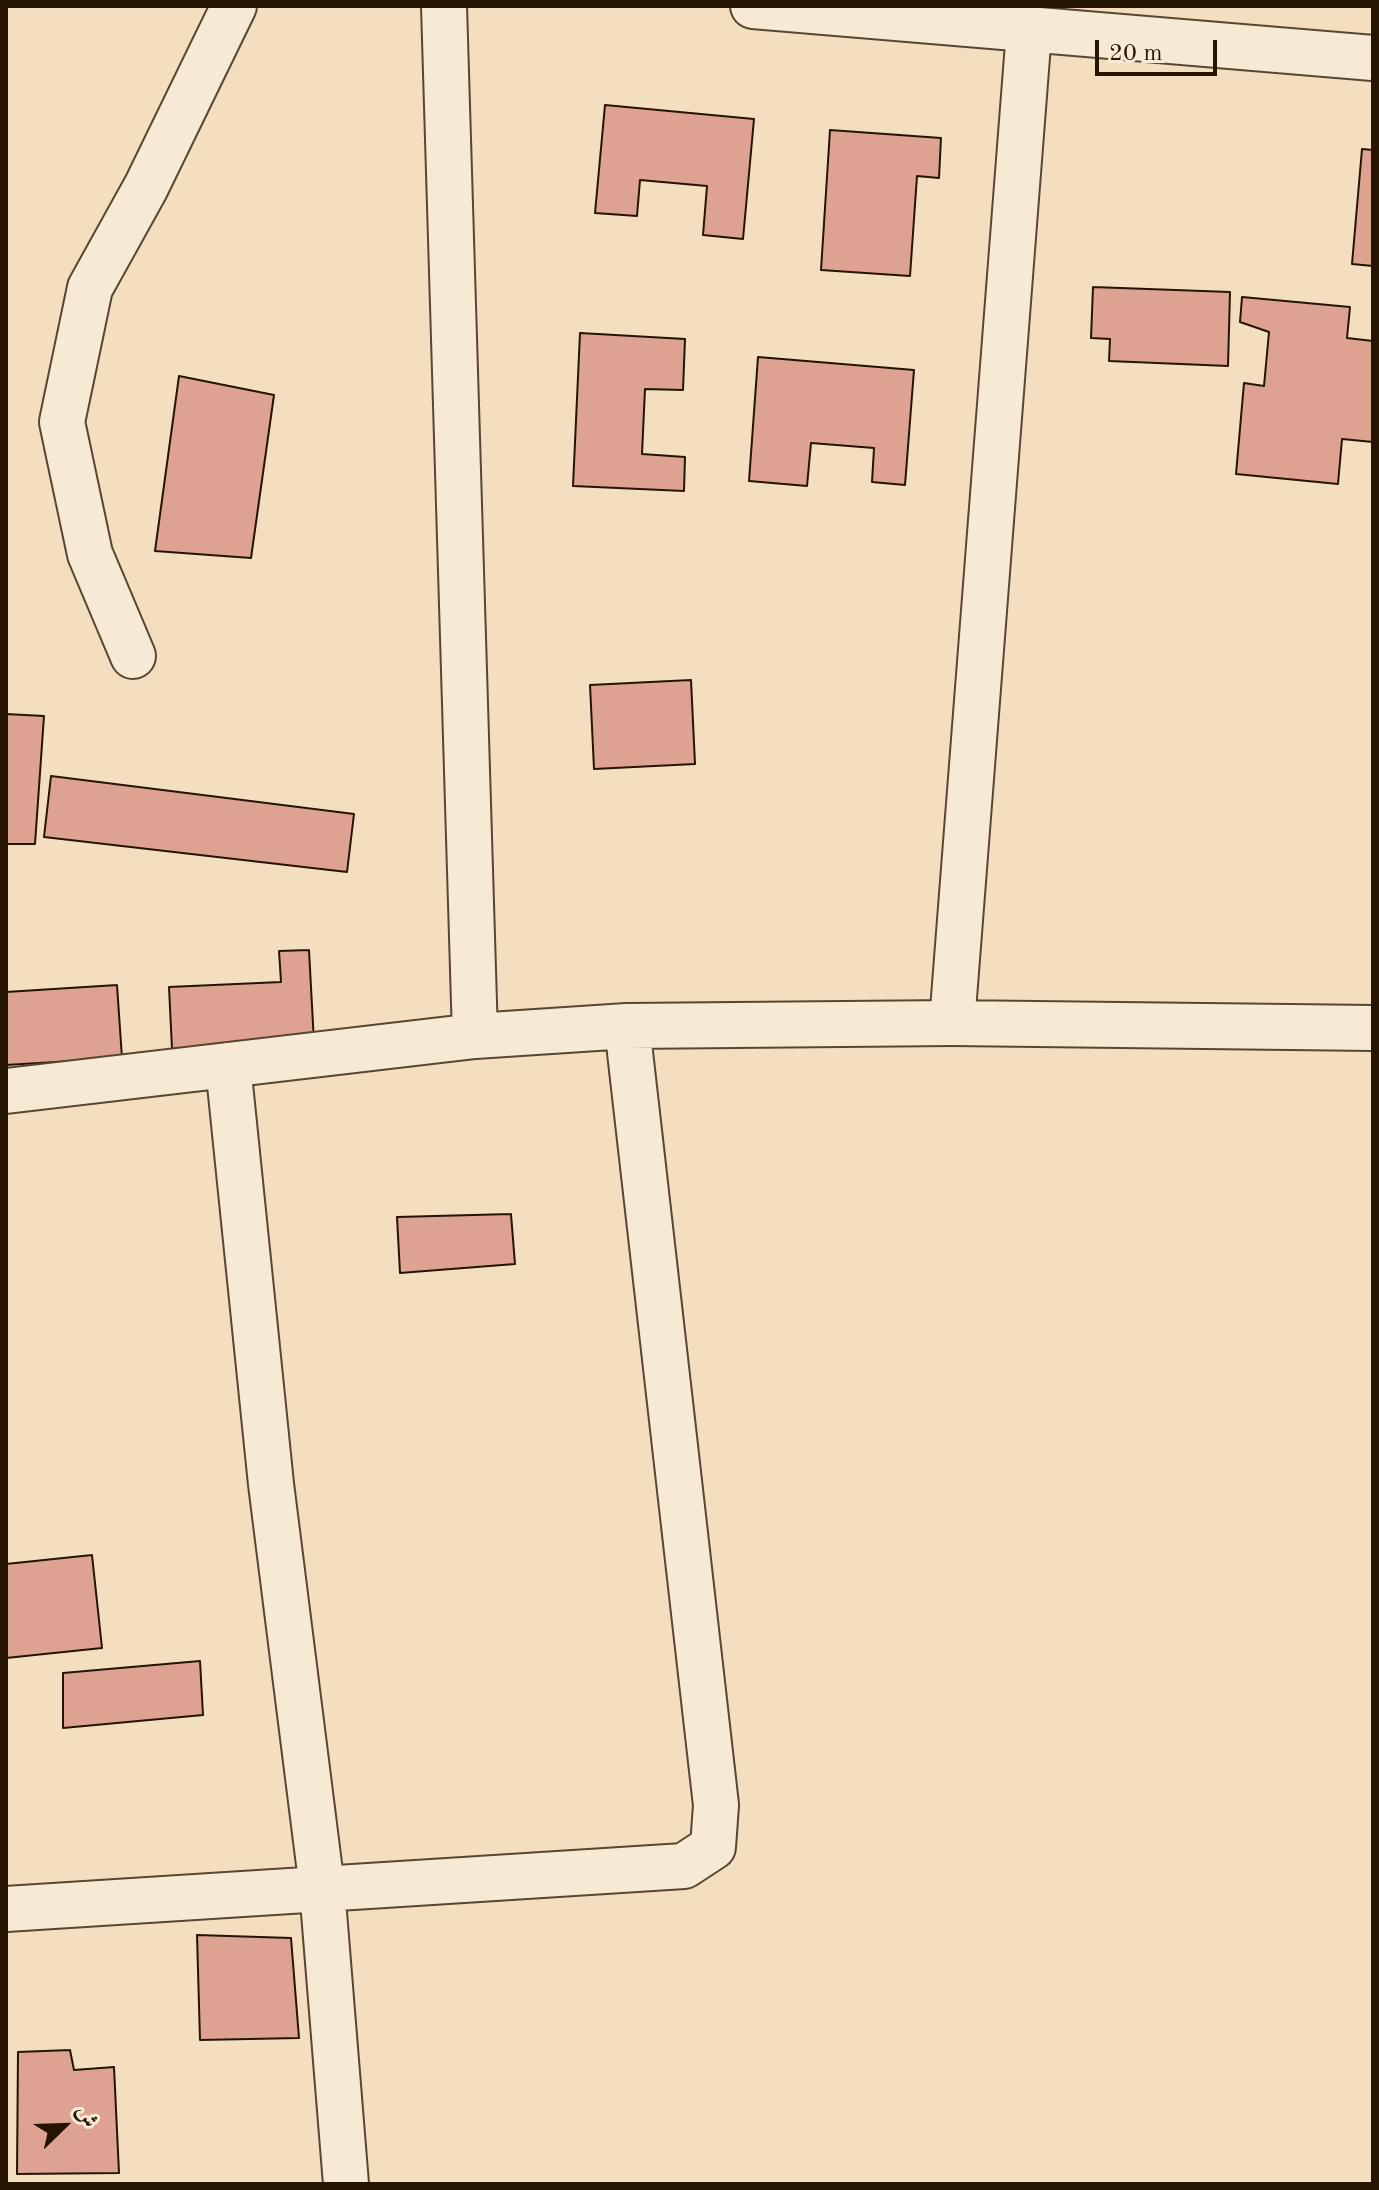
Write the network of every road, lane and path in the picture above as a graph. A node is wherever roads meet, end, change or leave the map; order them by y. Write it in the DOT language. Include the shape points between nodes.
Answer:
graph roads {
  1 [pos="234,6"];
  2 [pos="444,6"];
  3 [pos="753,6"];
  4 [pos="1029,31"];
  5 [pos="1373,58"];
  6 [pos="133,656"];
  7 [pos="952,1023"];
  8 [pos="627,1026"];
  9 [pos="1373,1028"];
  10 [pos="475,1036"];
  11 [pos="228,1065"];
  12 [pos="6,1091"];
  13 [pos="322,1888"];
  14 [pos="6,1909"];
  15 [pos="346,2184"];
  1 -- 6 [label="street" via="90,288 62,422 90,554"];
  2 -- 10 [label="street"];
  3 -- 4 [label="street"];
  4 -- 5 [label="street"];
  4 -- 7 [label="street"];
  7 -- 8 [label="street"];
  7 -- 9 [label="street"];
  8 -- 10 [label="street"];
  8 -- 13 [label="street" via="716,1805 713,1847 684,1866"];
  10 -- 11 [label="street"];
  11 -- 12 [label="street"];
  11 -- 13 [label="street" via="271,1484"];
  13 -- 14 [label="street"];
  13 -- 15 [label="street"];
}
